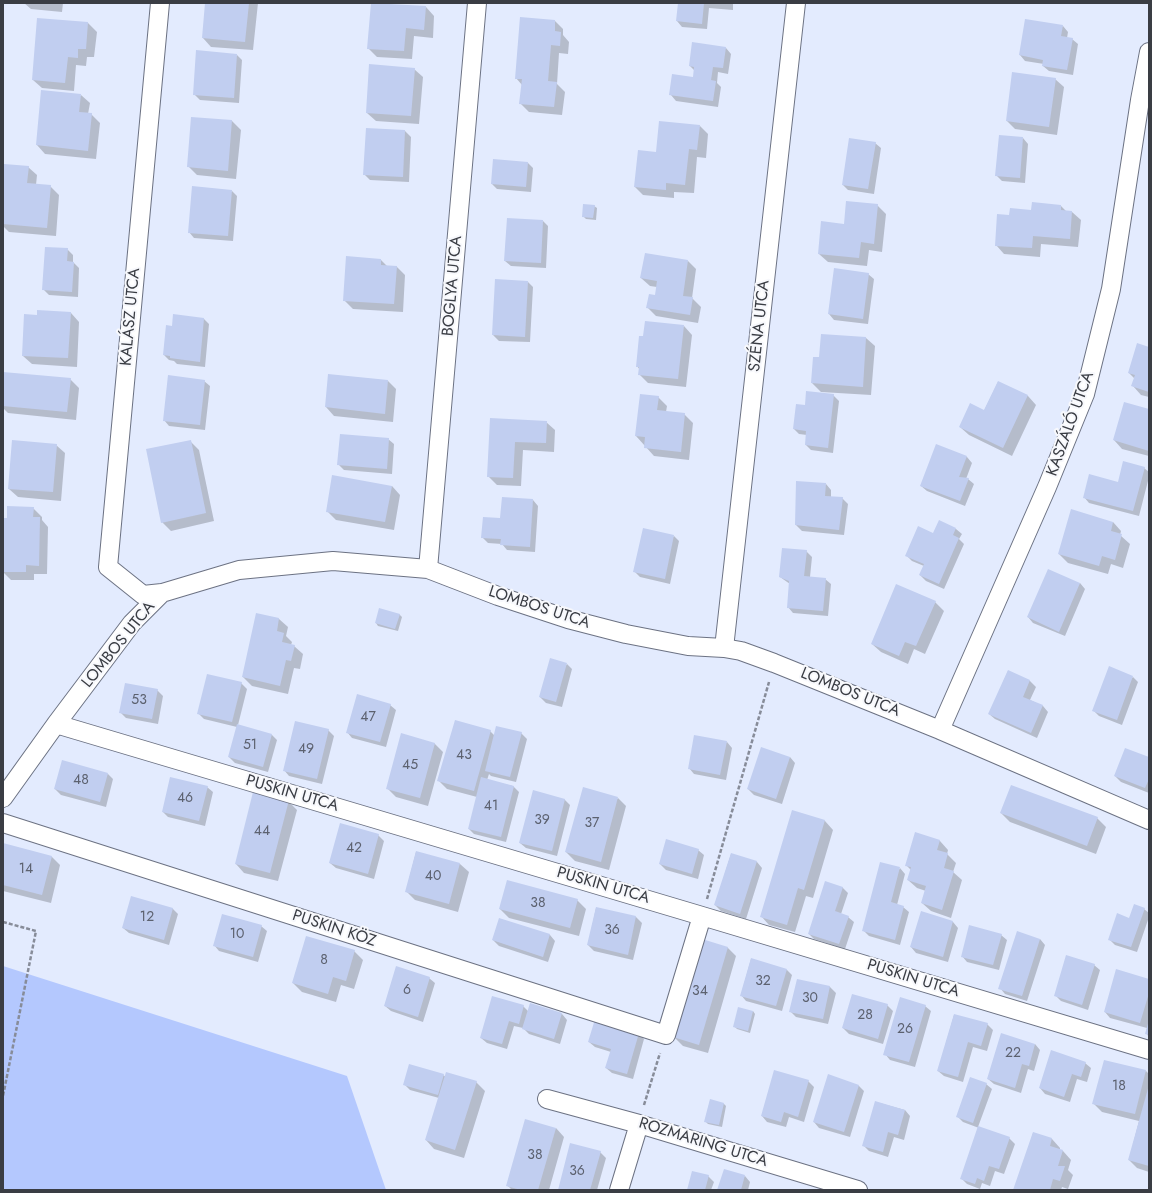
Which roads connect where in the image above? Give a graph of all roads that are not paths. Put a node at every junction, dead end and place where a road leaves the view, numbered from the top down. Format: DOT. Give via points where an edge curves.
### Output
graph roads {
  1 [pos="160,3"];
  2 [pos="477,3"];
  3 [pos="796,3"];
  4 [pos="1149,52"];
  5 [pos="428,569"];
  6 [pos="162,593"];
  7 [pos="724,648"];
  8 [pos="56,724"];
  9 [pos="940,730"];
  10 [pos="3,798"];
  11 [pos="1149,820"];
  12 [pos="3,823"];
  13 [pos="702,916"];
  14 [pos="1149,1050"];
  15 [pos="547,1099"];
  16 [pos="639,1124"];
  17 [pos="619,1190"];
  18 [pos="858,1190"];
  1 -- 6 [label="street, KALÁSZ UTCA" via="108,567 143,595"];
  2 -- 5 [label="street, BOGLYA UTCA"];
  3 -- 7 [label="street, SZÉNA UTCA"];
  4 -- 9 [label="street, KASZÁLÓ UTCA" via="1112,289 1085,394 1048,487"];
  5 -- 6 [label="street, LOMBOS UTCA" via="325,561 239,570"];
  5 -- 7 [label="street, LOMBOS UTCA" via="568,619 688,646"];
  6 -- 8 [label="street, LOMBOS UTCA" via="132,623"];
  7 -- 9 [label="street, LOMBOS UTCA" via="741,651 774,663"];
  8 -- 10 [label="street, LOMBOS UTCA"];
  8 -- 13 [label="street, PUSKIN UTCA"];
  9 -- 11 [label="street, LOMBOS UTCA"];
  12 -- 13 [label="street, PUSKIN KÖZ" via="666,1035"];
  13 -- 14 [label="street, PUSKIN UTCA"];
  15 -- 16 [label="street, ROZMARING UTCA"];
  16 -- 17 [label="street"];
  16 -- 18 [label="street, ROZMARING UTCA"];
}
